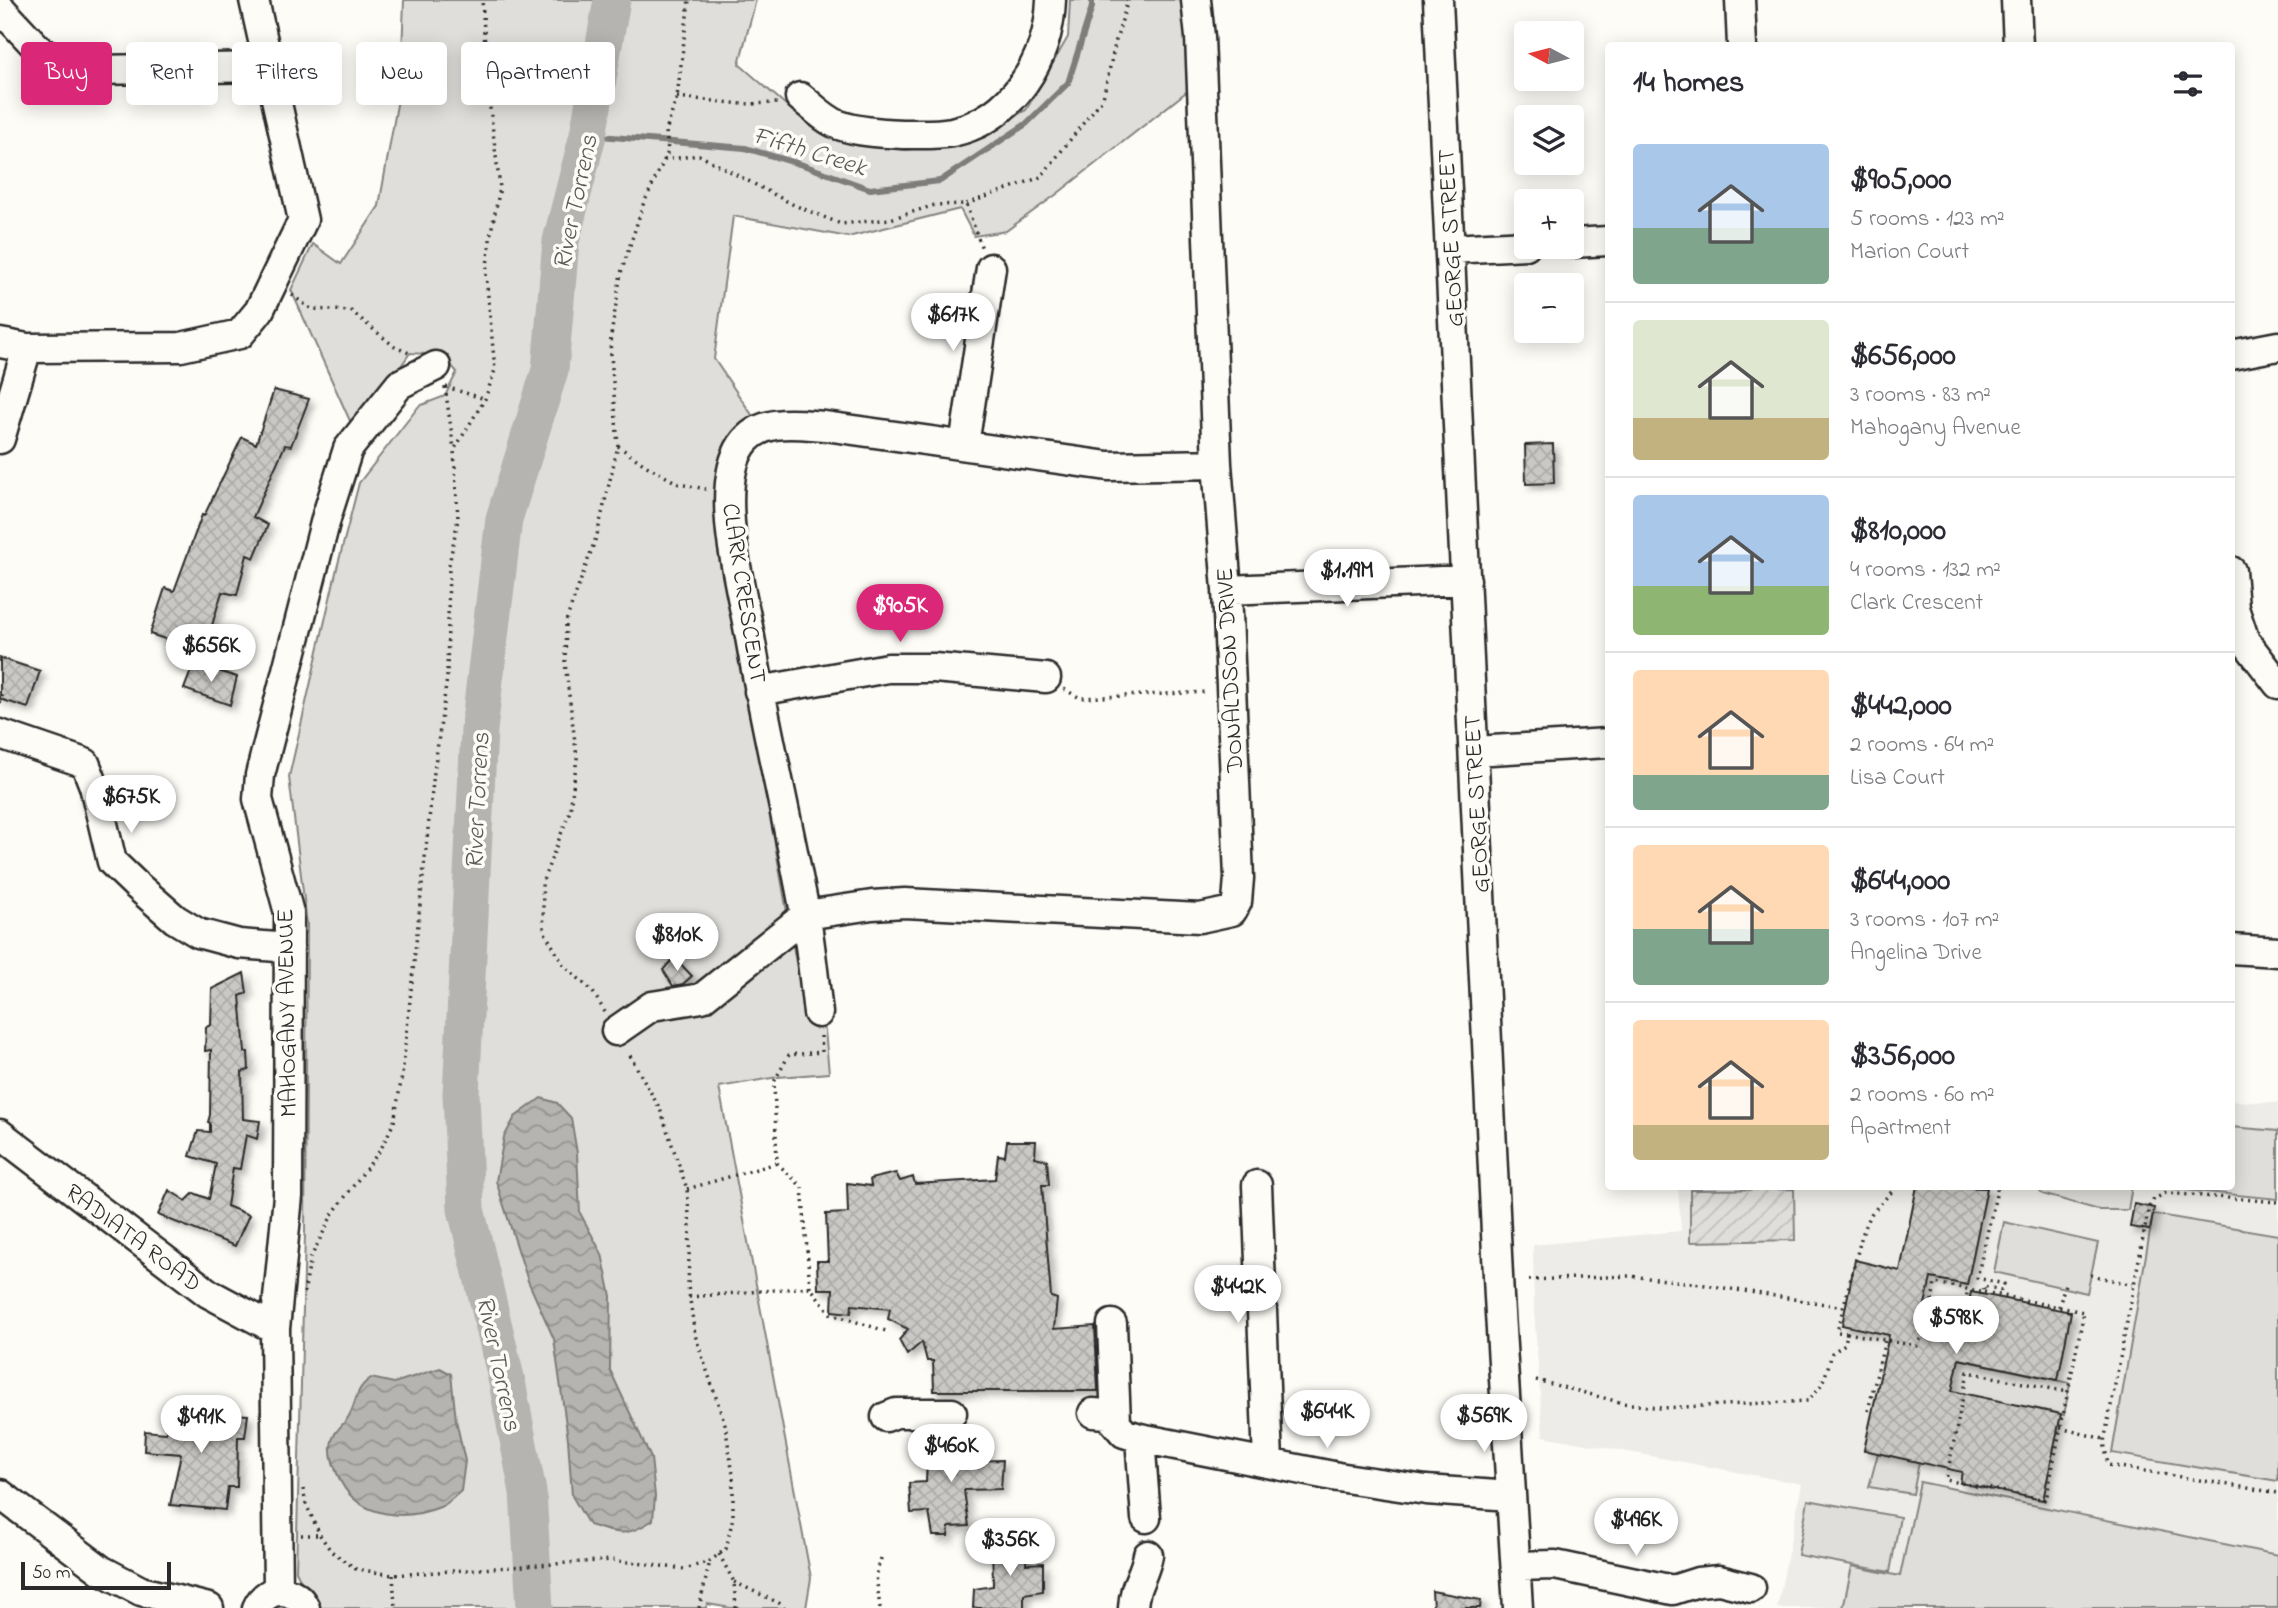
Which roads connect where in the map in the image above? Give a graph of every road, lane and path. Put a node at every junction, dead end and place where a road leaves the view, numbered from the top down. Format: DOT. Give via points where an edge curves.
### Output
graph roads {
  1 [pos="254,0"];
  2 [pos="482,0"];
  3 [pos="689,0"];
  4 [pos="1051,0"];
  5 [pos="1128,0"];
  6 [pos="1196,0"];
  7 [pos="1438,0"];
  8 [pos="1740,0"];
  9 [pos="2016,0"];
  10 [pos="0,8"];
  11 [pos="264,42"];
  12 [pos="1742,42"];
  13 [pos="2018,42"];
  14 [pos="232,68"];
  15 [pos="677,97"];
  16 [pos="803,99"];
  17 [pos="278,105"];
  18 [pos="664,160"];
  19 [pos="967,204"];
  20 [pos="1605,241"];
  21 [pos="1584,242"];
  22 [pos="1514,246"];
  23 [pos="1450,249"];
  24 [pos="991,270"];
  25 [pos="273,282"];
  26 [pos="13,345"];
  27 [pos="2278,346"];
  28 [pos="2235,354"];
  29 [pos="436,366"];
  30 [pos="485,399"];
  31 [pos="0,439"];
  32 [pos="964,445"];
  33 [pos="618,446"];
  34 [pos="454,450"];
  35 [pos="1217,464"];
  36 [pos="729,494"];
  37 [pos="1466,580"];
  38 [pos="1227,590"];
  39 [pos="2235,616"];
  40 [pos="2238,642"];
  41 [pos="1046,678"];
  42 [pos="2278,684"];
  43 [pos="759,691"];
  44 [pos="1231,691"];
  45 [pos="3,693"];
  46 [pos="0,703"];
  47 [pos="0,734"];
  48 [pos="1605,743"];
  49 [pos="1474,751"];
  50 [pos="806,915"];
  51 [pos="289,948"];
  52 [pos="2235,949"];
  53 [pos="2278,952"];
  54 [pos="818,1013"];
  55 [pos="616,1031"];
  56 [pos="0,1134"];
  57 [pos="777,1163"];
  58 [pos="1257,1185"];
  59 [pos="687,1189"];
  60 [pos="1893,1190"];
  61 [pos="1997,1190"];
  62 [pos="2278,1202"];
  63 [pos="2091,1275"];
  64 [pos="1530,1280"];
  65 [pos="2066,1280"];
  66 [pos="2133,1285"];
  67 [pos="810,1287"];
  68 [pos="1968,1289"];
  69 [pos="1984,1292"];
  70 [pos="304,1294"];
  71 [pos="689,1297"];
  72 [pos="1844,1307"];
  73 [pos="2059,1307"];
  74 [pos="1929,1319"];
  75 [pos="1112,1324"];
  76 [pos="275,1329"];
  77 [pos="886,1331"];
  78 [pos="1847,1333"];
  79 [pos="1885,1340"];
  80 [pos="1535,1380"];
  81 [pos="2068,1392"];
  82 [pos="1868,1411"];
  83 [pos="952,1413"];
  84 [pos="886,1417"];
  85 [pos="2060,1429"];
  86 [pos="1140,1438"];
  87 [pos="2104,1439"];
  88 [pos="1268,1462"];
  89 [pos="300,1477"];
  90 [pos="2278,1493"];
  91 [pos="0,1494"];
  92 [pos="1511,1496"];
  93 [pos="1146,1518"];
  94 [pos="719,1554"];
  95 [pos="882,1555"];
  96 [pos="1148,1555"];
  97 [pos="710,1561"];
  98 [pos="1516,1566"];
  99 [pos="393,1575"];
  100 [pos="734,1582"];
  101 [pos="1751,1588"];
  102 [pos="268,1599"];
  103 [pos="1672,1599"];
  104 [pos="209,1608"];
  105 [pos="305,1608"];
  106 [pos="395,1608"];
  107 [pos="699,1608"];
  108 [pos="736,1608"];
  109 [pos="784,1608"];
  110 [pos="880,1608"];
  111 [pos="1133,1608"];
  112 [pos="1518,1608"];
  1 -- 11 [label="street"];
  2 -- 30 [label="path" via="500,188 486,275 495,370"];
  3 -- 15 [label="path"];
  4 -- 16 [label="street" via="1045,44 1032,72 1014,96 973,125 921,134 858,130 836,125"];
  5 -- 19 [label="path" via="1103,98 1080,128 1041,177"];
  6 -- 35 [label="street, DONALDSON DRIVE"];
  7 -- 23 [label="street, GEORGE STREET"];
  8 -- 12 [label="street"];
  9 -- 13 [label="street"];
  10 -- 14 [label="street" via="42,53 96,70"];
  15 -- 16 [label="path" via="742,104"];
  15 -- 18 [label="path" via="666,131"];
  17 -- 25 [label="street" via="303,220"];
  18 -- 19 [label="path" via="699,155 841,224 890,219 935,205"];
  18 -- 33 [label="path" via="643,205 621,273 610,342"];
  19 -- 24 [label="path"];
  20 -- 21 [label="street"];
  22 -- 23 [label="street"];
  23 -- 37 [label="street, GEORGE STREET"];
  24 -- 32 [label="street"];
  25 -- 26 [label="street" via="259,311 240,334 181,347"];
  25 -- 29 [label="path" via="312,309 351,311 395,346"];
  26 -- 31 [label="street"];
  27 -- 28 [label="street"];
  29 -- 51 [label="street, MAHOGANY AVENUE" via="400,384 348,449 260,775 258,799 289,914"];
  30 -- 34 [label="path"];
  30 -- 34 [label="path" via="444,386"];
  32 -- 35 [label="street, CLARK CRESCENT" via="1108,466"];
  32 -- 36 [label="street, CLARK CRESCENT" via="825,426 772,425 755,431 742,444"];
  33 -- 36 [label="path" via="679,484"];
  33 -- 55 [label="path" via="597,535 566,621 565,663 577,758 570,811 542,883 544,931 563,964 593,992"];
  34 -- 70 [label="path" via="458,519 449,565 447,678 394,1122 382,1149 333,1213 312,1257"];
  35 -- 38 [label="street, DONALDSON DRIVE"];
  36 -- 43 [label="street, CLARK CRESCENT"];
  37 -- 38 [label="street"];
  37 -- 49 [label="street, GEORGE STREET"];
  38 -- 44 [label="street, DONALDSON DRIVE"];
  39 -- 40 [label="street"];
  40 -- 42 [label="street"];
  41 -- 43 [label="street" via="888,668"];
  41 -- 44 [label="path" via="1080,698"];
  43 -- 50 [label="street, CLARK CRESCENT"];
  44 -- 50 [label="street, DONALDSON DRIVE" via="1239,878 1232,911 1178,918 905,903"];
  45 -- 46 [label="path"];
  47 -- 51 [label="street" via="85,763 112,862 175,919 198,933 239,944"];
  48 -- 49 [label="street"];
  49 -- 92 [label="street, GEORGE STREET"];
  50 -- 54 [label="street, CLARK CRESCENT"];
  50 -- 55 [label="street" via="702,998 652,1006"];
  51 -- 76 [label="street, MAHOGANY AVENUE" via="288,1196"];
  52 -- 53 [label="street"];
  54 -- 57 [label="path" via="822,1052 789,1055 774,1082"];
  55 -- 59 [label="path" via="660,1109"];
  56 -- 76 [label="street, RADIATA ROAD" via="208,1293"];
  57 -- 59 [label="path"];
  57 -- 67 [label="path" via="802,1187"];
  58 -- 88 [label="street"];
  59 -- 71 [label="path"];
  60 -- 72 [label="path" via="1871,1214 1862,1235"];
  61 -- 69 [label="path" via="1977,1278 2004,1284 2001,1290 1983,1286"];
  62 -- 66 [label="path" via="2166,1193 2154,1199"];
  63 -- 66 [label="path"];
  64 -- 72 [label="path" via="1630,1276"];
  65 -- 73 [label="path"];
  66 -- 87 [label="path"];
  67 -- 71 [label="path"];
  67 -- 77 [label="path" via="831,1314"];
  68 -- 69 [label="path"];
  68 -- 74 [label="path" via="1936,1283"];
  68 -- 74 [label="path" via="1960,1326"];
  69 -- 73 [label="path"];
  71 -- 94 [label="path" via="695,1335 725,1424 733,1475 733,1517 726,1549"];
  72 -- 78 [label="path" via="1837,1332"];
  73 -- 81 [label="path" via="2084,1311"];
  74 -- 79 [label="path" via="1917,1346"];
  75 -- 86 [label="street" via="1104,1418 1129,1436"];
  76 -- 102 [label="street, MAHOGANY AVENUE"];
  78 -- 79 [label="path"];
  78 -- 80 [label="path" via="1845,1344 1832,1353 1826,1376 1808,1401 1661,1408"];
  79 -- 82 [label="path"];
  81 -- 85 [label="path"];
  81 -- 85 [label="path" via="1968,1372 1946,1480 2046,1500"];
  83 -- 84 [label="street"];
  85 -- 87 [label="path"];
  86 -- 88 [label="street"];
  86 -- 93 [label="street"];
  87 -- 90 [label="path" via="2108,1465"];
  88 -- 92 [label="street" via="1395,1486"];
  89 -- 99 [label="path" via="306,1504 331,1551 356,1569"];
  91 -- 104 [label="street" via="101,1570 141,1591"];
  92 -- 98 [label="street, GEORGE STREET"];
  94 -- 97 [label="path"];
  94 -- 100 [label="path"];
  95 -- 110 [label="path" via="877,1575"];
  96 -- 111 [label="street" via="1134,1588"];
  97 -- 99 [label="path" via="685,1569 612,1560"];
  97 -- 107 [label="path"];
  98 -- 103 [label="street" via="1555,1565"];
  98 -- 112 [label="street, GEORGE STREET"];
  99 -- 106 [label="path"];
  100 -- 108 [label="path"];
  100 -- 109 [label="path"];
  101 -- 103 [label="street" via="1719,1580 1698,1582"];
  102 -- 105 [label="street" via="293,1593"];
}
